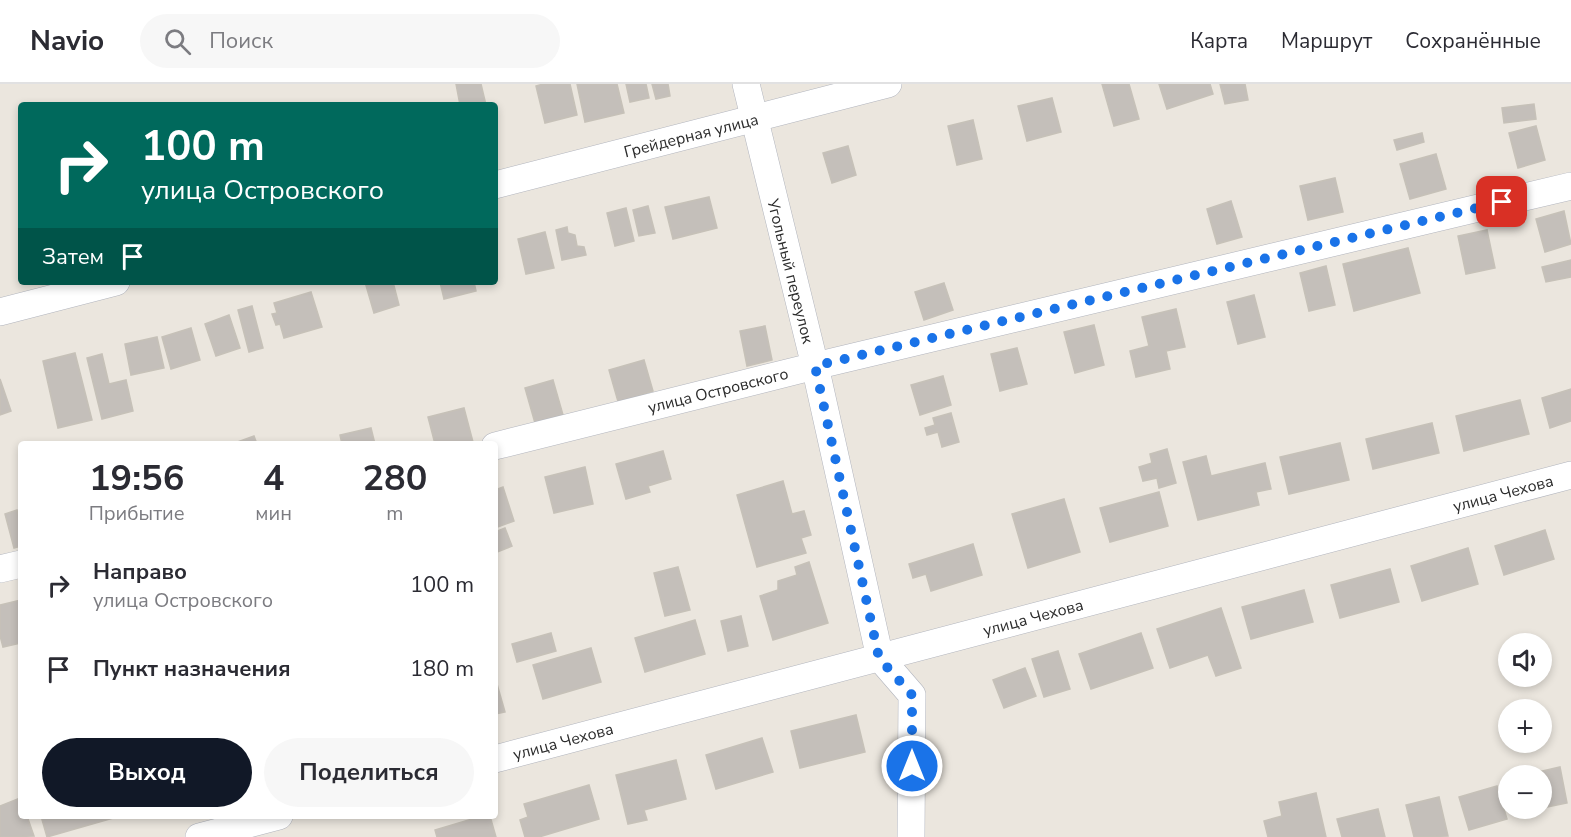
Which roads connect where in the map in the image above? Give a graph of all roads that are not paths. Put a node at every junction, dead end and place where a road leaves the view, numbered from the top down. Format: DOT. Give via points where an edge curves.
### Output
graph roads {
  1 [pos="746,84"];
  2 [pos="888,84"];
  3 [pos="754,119"];
  4 [pos="498,184"];
  5 [pos="1571,186"];
  6 [pos="104,285"];
  7 [pos="0,312"];
  8 [pos="815,366"];
  9 [pos="498,445"];
  10 [pos="1571,475"];
  11 [pos="18,565"];
  12 [pos="0,569"];
  13 [pos="879,658"];
  14 [pos="498,758"];
  15 [pos="268,819"];
  16 [pos="199,837"];
  17 [pos="911,837"];
  1 -- 3 [label="street, Угольный переулок"];
  2 -- 3 [label="street, Грейдерная улица"];
  3 -- 4 [label="street, Грейдерная улица"];
  3 -- 8 [label="street, Угольный переулок"];
  5 -- 8 [label="street, улица Островского"];
  6 -- 7 [label="street"];
  8 -- 9 [label="street, улица Островского"];
  8 -- 13 [label="street, Угольный переулок"];
  10 -- 13 [label="street, улица Чехова"];
  11 -- 12 [label="street"];
  13 -- 14 [label="street, улица Чехова"];
  13 -- 17 [label="street, Угольный переулок" via="912,695"];
  15 -- 16 [label="street"];
}
